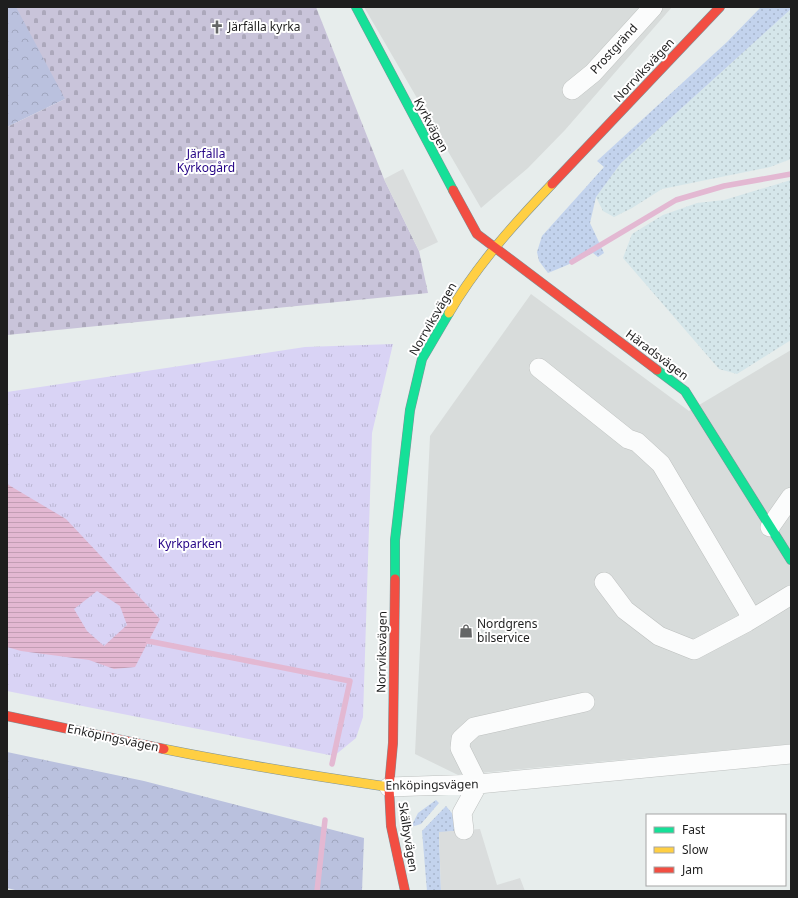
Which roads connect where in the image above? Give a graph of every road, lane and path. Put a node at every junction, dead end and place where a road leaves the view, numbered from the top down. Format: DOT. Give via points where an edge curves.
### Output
graph roads {
  1 [pos="356,7"];
  2 [pos="653,7"];
  3 [pos="720,7"];
  4 [pos="572,90"];
  5 [pos="494,248"];
  6 [pos="539,368"];
  7 [pos="791,497"];
  8 [pos="770,527"];
  9 [pos="791,560"];
  10 [pos="604,582"];
  11 [pos="791,595"];
  12 [pos="747,622"];
  13 [pos="585,702"];
  14 [pos="7,716"];
  15 [pos="791,754"];
  16 [pos="478,784"];
  17 [pos="389,787"];
  18 [pos="464,830"];
  19 [pos="405,891"];
  1 -- 5 [label="street, Kyrkvägen" via="477,234"];
  2 -- 4 [label="street, Prostgränd" via="593,73"];
  3 -- 5 [label="street, Norrviksvägen"];
  5 -- 8 [label="street, Häradsvägen" via="685,391"];
  5 -- 17 [label="street, Norrviksvägen" via="461,292 422,359 410,410 396,540 393,743"];
  6 -- 12 [label="street" via="628,439 637,442 661,464 749,613"];
  7 -- 8 [label="street"];
  8 -- 9 [label="street, Häradsvägen"];
  10 -- 12 [label="street" via="625,610 659,636 694,650"];
  11 -- 12 [label="street"];
  13 -- 16 [label="street" via="474,727 461,739 460,748"];
  14 -- 17 [label="street, Enköpingsvägen" via="209,758"];
  15 -- 16 [label="street, Enköpingsvägen"];
  16 -- 17 [label="street, Enköpingsvägen"];
  16 -- 18 [label="street" via="462,813"];
  17 -- 19 [label="street, Skälbyvägen" via="391,826"];
}
